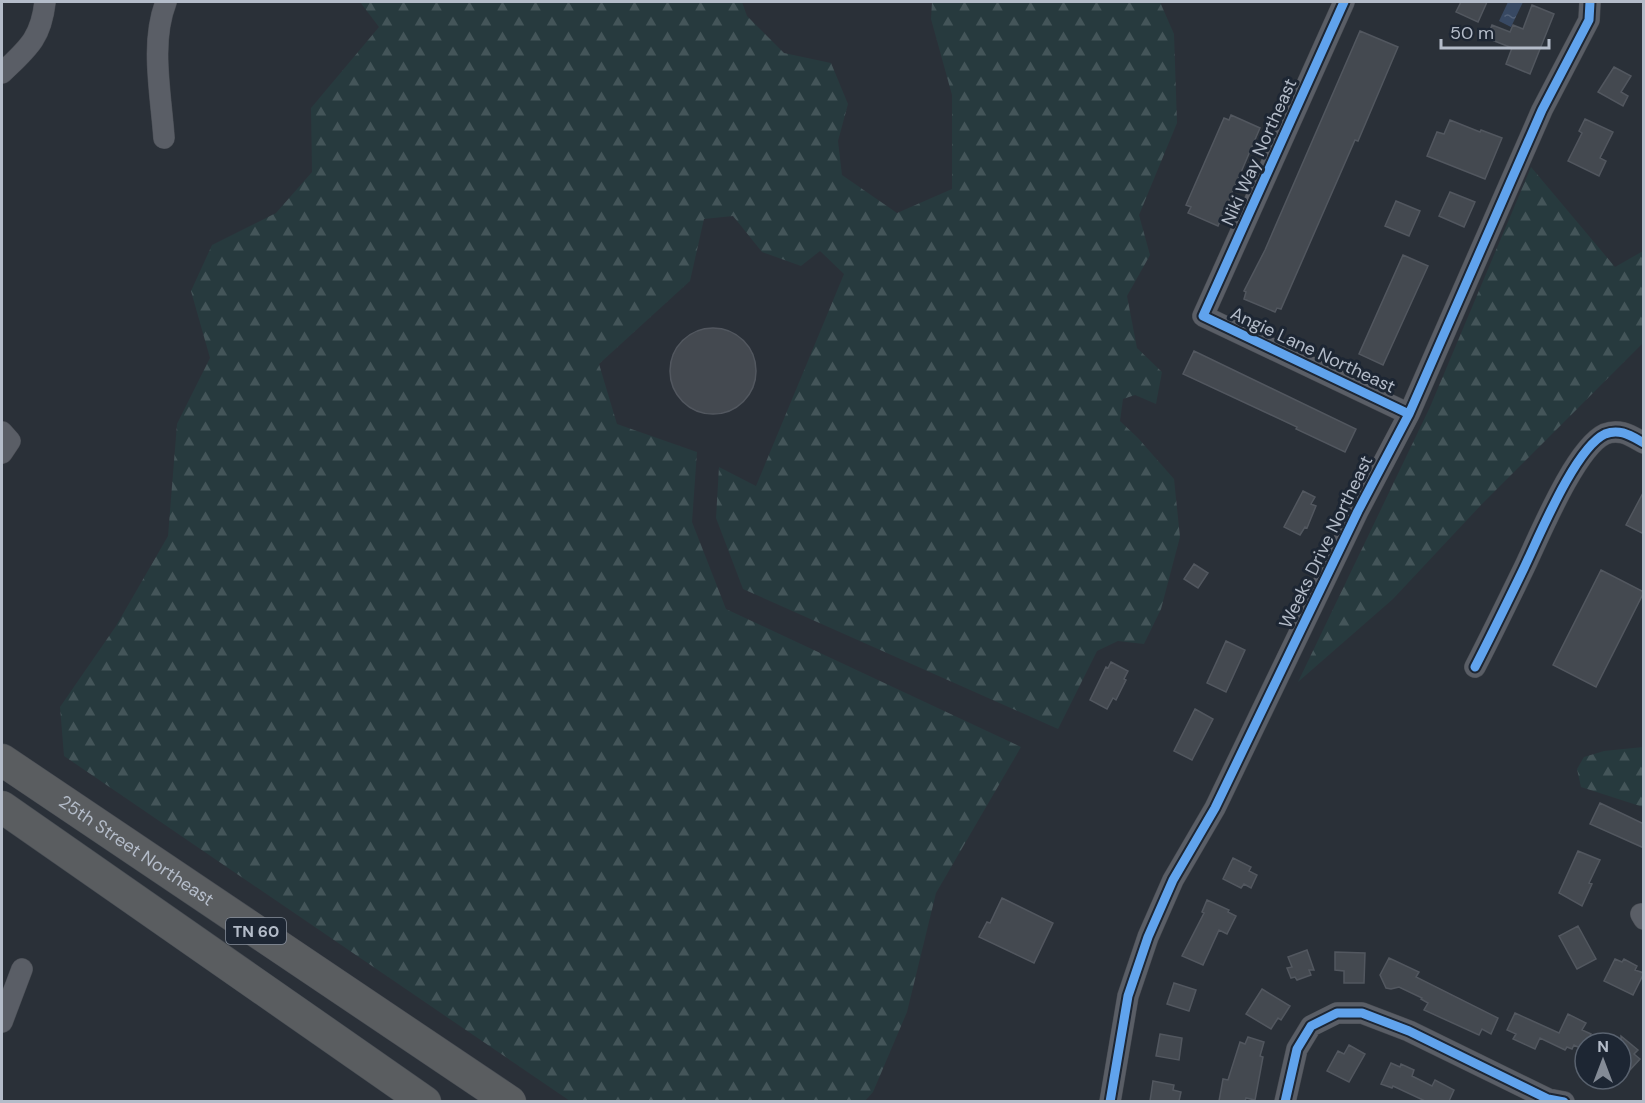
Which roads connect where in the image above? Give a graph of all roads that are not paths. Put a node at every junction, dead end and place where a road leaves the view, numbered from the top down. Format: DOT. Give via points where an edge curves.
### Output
graph roads {
  1 [pos="45,2"];
  2 [pos="166,2"];
  3 [pos="1344,2"];
  4 [pos="1590,2"];
  5 [pos="2,73"];
  6 [pos="164,138"];
  7 [pos="1203,316"];
  8 [pos="1409,414"];
  9 [pos="2,432"];
  10 [pos="1644,442"];
  11 [pos="2,453"];
  12 [pos="1475,667"];
  13 [pos="2,760"];
  14 [pos="2,807"];
  15 [pos="22,969"];
  16 [pos="2,1022"];
  17 [pos="425,1101"];
  18 [pos="510,1101"];
  19 [pos="1110,1101"];
  20 [pos="1285,1101"];
  21 [pos="1564,1101"];
  1 -- 5 [label="street" via="44,18 34,39"];
  2 -- 6 [label="street" via="160,18 158,50"];
  3 -- 7 [label="street, Niki Way Northeast"];
  4 -- 8 [label="street, Weeks Drive Northeast" via="1589,20 1542,110"];
  7 -- 8 [label="street, Angie Lane Northeast"];
  8 -- 19 [label="street, Weeks Drive Northeast" via="1215,808 1173,880 1148,937 1128,996"];
  9 -- 11 [label="street" via="10,441"];
  10 -- 12 [label="street" via="1612,432 1589,447 1565,485"];
  13 -- 18 [label="highway, 25th Street Northeast / TN 60"];
  14 -- 17 [label="highway, TN 60"];
  15 -- 16 [label="street"];
  20 -- 21 [label="street" via="1297,1049 1311,1026 1337,1013 1362,1013 1409,1031 1548,1099"];
}
